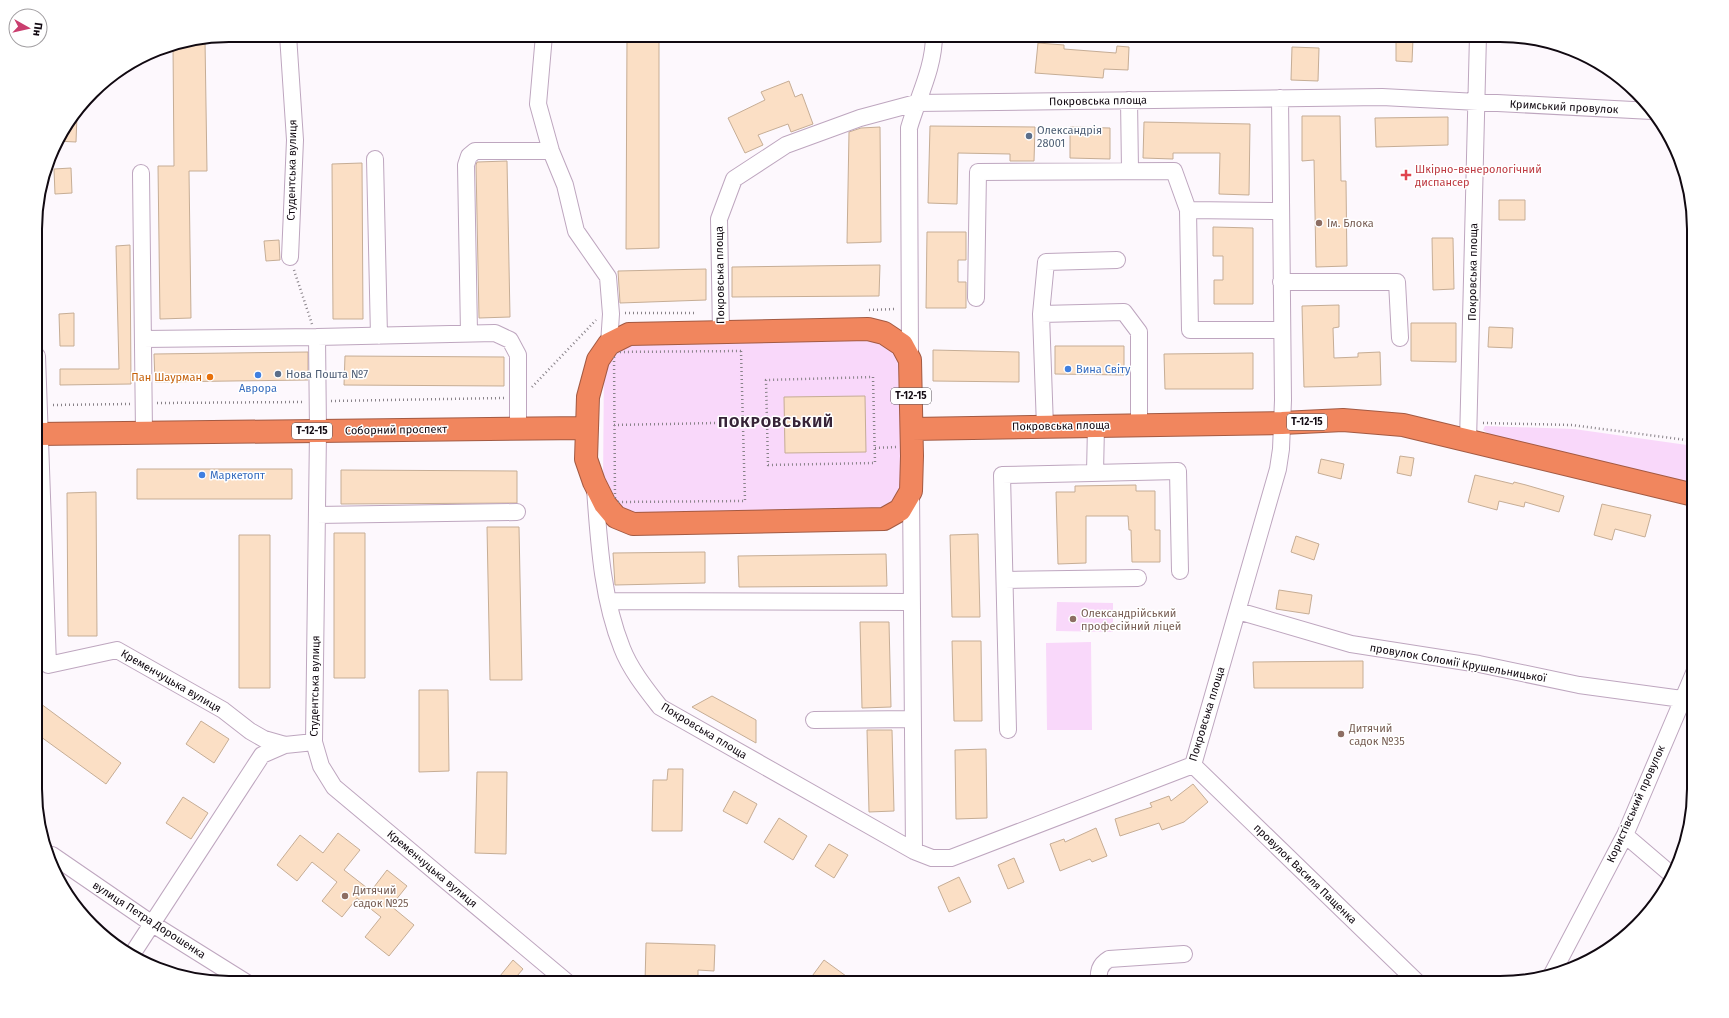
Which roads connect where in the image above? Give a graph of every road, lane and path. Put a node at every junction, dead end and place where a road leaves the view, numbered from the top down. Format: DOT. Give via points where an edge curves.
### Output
graph roads {
  1 [pos="288,42"];
  2 [pos="543,42"];
  3 [pos="933,42"];
  4 [pos="1478,42"];
  5 [pos="1280,98"];
  6 [pos="1129,100"];
  7 [pos="1477,102"];
  8 [pos="916,103"];
  9 [pos="1645,111"];
  10 [pos="551,151"];
  11 [pos="375,159"];
  12 [pos="1130,170"];
  13 [pos="141,173"];
  14 [pos="1188,210"];
  15 [pos="1281,211"];
  16 [pos="290,258"];
  17 [pos="1117,260"];
  18 [pos="1282,282"];
  19 [pos="976,298"];
  20 [pos="899,309"];
  21 [pos="868,310"];
  22 [pos="612,314"];
  23 [pos="1041,314"];
  24 [pos="721,322"];
  25 [pos="1282,330"];
  26 [pos="469,333"];
  27 [pos="379,336"];
  28 [pos="317,337"];
  29 [pos="1400,338"];
  30 [pos="143,339"];
  31 [pos="609,344"];
  32 [pos="910,360"];
  33 [pos="518,396"];
  34 [pos="318,401"];
  35 [pos="143,404"];
  36 [pos="42,405"];
  37 [pos="767,422"];
  38 [pos="743,423"];
  39 [pos="1282,423"];
  40 [pos="614,425"];
  41 [pos="1138,425"];
  42 [pos="1096,426"];
  43 [pos="1045,427"];
  44 [pos="587,428"];
  45 [pos="518,429"];
  46 [pos="912,429"];
  47 [pos="318,431"];
  48 [pos="1468,432"];
  49 [pos="144,433"];
  50 [pos="42,434"];
  51 [pos="1687,441"];
  52 [pos="898,447"];
  53 [pos="875,448"];
  54 [pos="1095,473"];
  55 [pos="594,482"];
  56 [pos="911,491"];
  57 [pos="1687,493"];
  58 [pos="518,512"];
  59 [pos="317,514"];
  60 [pos="42,526"];
  61 [pos="1180,571"];
  62 [pos="1138,578"];
  63 [pos="1005,580"];
  64 [pos="608,601"];
  65 [pos="912,602"];
  66 [pos="1238,611"];
  67 [pos="1687,688"];
  68 [pos="1682,699"];
  69 [pos="913,719"];
  70 [pos="814,720"];
  71 [pos="1008,730"];
  72 [pos="314,742"];
  73 [pos="285,745"];
  74 [pos="1193,765"];
  75 [pos="1625,835"];
  76 [pos="914,851"];
  77 [pos="55,857"];
  78 [pos="1668,872"];
  79 [pos="151,923"];
  80 [pos="134,951"];
  81 [pos="1184,954"];
  82 [pos="1555,968"];
  83 [pos="236,976"];
  84 [pos="560,976"];
  85 [pos="1100,976"];
  86 [pos="1411,976"];
  1 -- 16 [label="street, Студентська вулиця" via="295,140"];
  2 -- 10 [label="street" via="538,104"];
  3 -- 8 [label="street" via="928,76"];
  4 -- 7 [label="street, Покровська площа"];
  5 -- 6 [label="street, Покровська площа"];
  5 -- 7 [label="street, Покровська площа" via="1382,97"];
  5 -- 15 [label="street, Покровська площа"];
  6 -- 8 [label="street, Покровська площа"];
  6 -- 12 [label="street"];
  7 -- 9 [label="street, Кримський провулок"];
  7 -- 48 [label="street, Покровська площа"];
  8 -- 24 [label="street, Покровська площа" via="860,118 786,145 734,179 719,219"];
  8 -- 32 [label="street, Покровська площа" via="909,128"];
  10 -- 22 [label="street" via="565,185 576,231 608,277"];
  10 -- 26 [label="street" via="475,151 468,156 466,165"];
  11 -- 27 [label="street"];
  12 -- 14 [label="street" via="1174,171"];
  12 -- 19 [label="street" via="978,172"];
  13 -- 30 [label="street"];
  14 -- 15 [label="street"];
  14 -- 25 [label="street" via="1190,330"];
  15 -- 18 [label="street, Покровська площа"];
  16 -- 28 [label="path"];
  17 -- 23 [label="street" via="1046,262"];
  18 -- 25 [label="street, Покровська площа"];
  18 -- 29 [label="street" via="1397,282"];
  20 -- 21 [label="path"];
  22 -- 24 [label="path"];
  22 -- 31 [label="street"];
  22 -- 33 [label="path" via="598,318 537,384"];
  23 -- 41 [label="street" via="1124,312 1139,332"];
  23 -- 43 [label="street"];
  24 -- 31 [label="highway, Покровська площа / Т-12-15" via="629,334"];
  24 -- 32 [label="highway, Покровська площа / Т-12-15" via="868,329 884,333 902,345"];
  25 -- 39 [label="street, Покровська площа"];
  26 -- 27 [label="street"];
  26 -- 33 [label="street" via="495,333 510,340 518,355"];
  27 -- 28 [label="street"];
  28 -- 30 [label="street"];
  28 -- 34 [label="street, Студентська вулиця"];
  30 -- 35 [label="street"];
  31 -- 44 [label="highway, Покровська площа / Т-12-15" via="598,360 588,397"];
  32 -- 46 [label="highway, Покровська площа / Т-12-15"];
  33 -- 34 [label="path"];
  33 -- 45 [label="street"];
  34 -- 35 [label="path"];
  34 -- 47 [label="street, Студентська вулиця"];
  35 -- 36 [label="path"];
  35 -- 49 [label="street"];
  37 -- 38 [label="path"];
  37 -- 53 [label="path" via="768,466 875,463"];
  37 -- 53 [label="path" via="766,380 873,377"];
  38 -- 40 [label="path"];
  38 -- 40 [label="path" via="741,351 614,352"];
  38 -- 40 [label="path" via="745,501 615,502"];
  39 -- 41 [label="highway, Покровська площа / Т-12-15"];
  39 -- 48 [label="highway, Покровська площа / Т-12-15" via="1343,420"];
  39 -- 66 [label="street, Покровська площа" via="1278,470"];
  41 -- 42 [label="highway, Покровська площа / Т-12-15"];
  42 -- 43 [label="highway, Покровська площа / Т-12-15"];
  42 -- 54 [label="street"];
  43 -- 46 [label="highway, Покровська площа / Т-12-15"];
  44 -- 45 [label="highway, Соборний проспект / Т-12-15"];
  44 -- 55 [label="highway, Покровська площа / Т-12-15" via="586,459"];
  45 -- 47 [label="highway, Соборний проспект / Т-12-15"];
  46 -- 56 [label="highway, Покровська площа / Т-12-15"];
  47 -- 49 [label="highway, Соборний проспект / Т-12-15"];
  47 -- 59 [label="street, Студентська вулиця"];
  48 -- 51 [label="path" via="1572,425"];
  48 -- 57 [label="highway, Покровська площа / Т-12-15"];
  49 -- 50 [label="highway, Соборний проспект / Т-12-15"];
  52 -- 53 [label="path"];
  54 -- 61 [label="street" via="1178,471"];
  54 -- 63 [label="street" via="1002,475"];
  55 -- 56 [label="highway, Покровська площа / Т-12-15" via="604,504 616,517 633,524 884,519 900,510"];
  55 -- 64 [label="street, Покровська площа" via="601,564"];
  56 -- 65 [label="street, Покровська площа"];
  58 -- 59 [label="street"];
  59 -- 72 [label="street, Студентська вулиця"];
  60 -- 73 [label="street, Кременчуцька вулиця" via="48,665 117,650 223,710 264,739"];
  62 -- 63 [label="street"];
  63 -- 71 [label="street"];
  64 -- 65 [label="street"];
  64 -- 76 [label="street, Покровська площа" via="622,649 641,682 660,707"];
  65 -- 69 [label="street, Покровська площа"];
  66 -- 68 [label="street, провулок Соломії Крушельницької" via="1351,644 1479,664 1579,685"];
  66 -- 74 [label="street, Покровська площа"];
  67 -- 68 [label="street, Користівський провулок"];
  68 -- 75 [label="street, Користівський провулок"];
  69 -- 70 [label="street"];
  69 -- 76 [label="street, Покровська площа"];
  72 -- 73 [label="street, Студентська вулиця"];
  72 -- 84 [label="street, Кременчуцька вулиця" via="321,766 334,787"];
  73 -- 79 [label="street, Студентська вулиця" via="262,755"];
  74 -- 76 [label="street, Покровська площа" via="951,858 932,858"];
  74 -- 86 [label="street, провулок Василя Пащенка"];
  75 -- 78 [label="street"];
  75 -- 82 [label="street, Користівський провулок"];
  77 -- 79 [label="street, вулиця Петра Дорошенка"];
  79 -- 80 [label="street, Студентська вулиця"];
  79 -- 83 [label="street, вулиця Петра Дорошенка"];
  81 -- 85 [label="street" via="1109,959 1102,965"];
}
